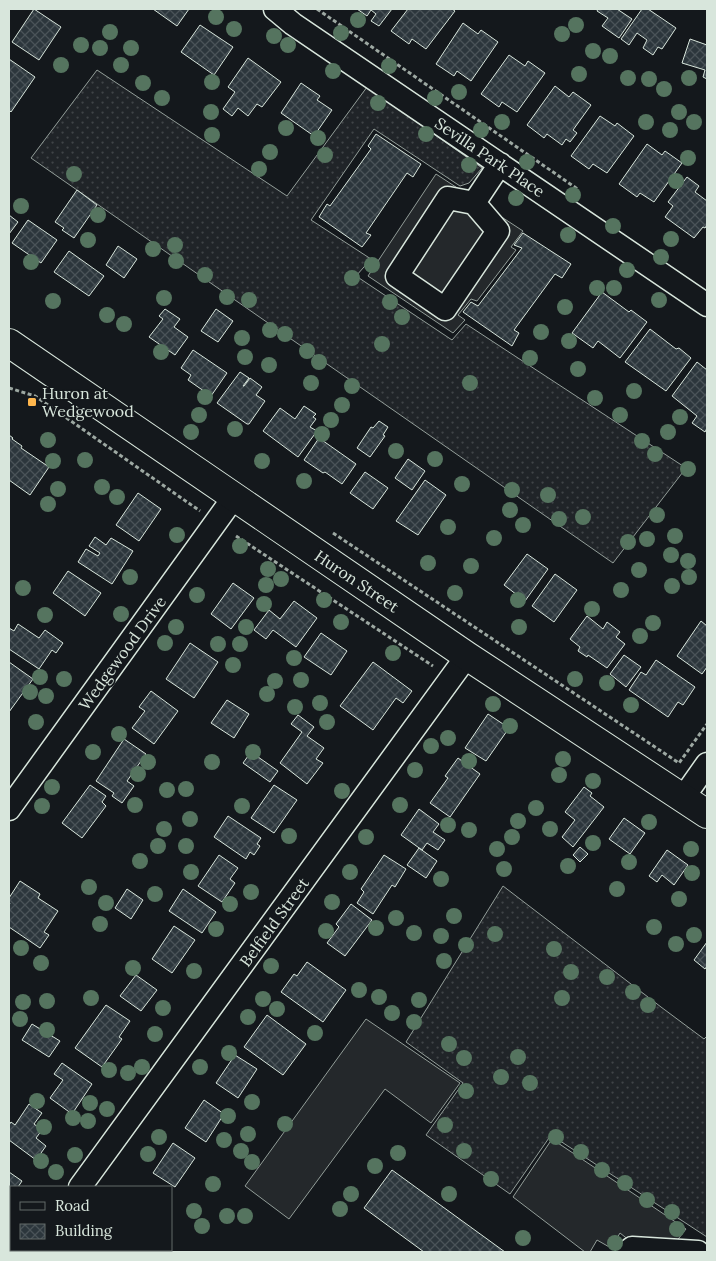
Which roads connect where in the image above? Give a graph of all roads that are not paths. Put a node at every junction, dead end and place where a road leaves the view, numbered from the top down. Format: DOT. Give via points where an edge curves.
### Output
graph roads {
  1 [pos="275,9"];
  2 [pos="500,164"];
  3 [pos="474,202"];
  4 [pos="707,305"];
  5 [pos="9,343"];
  6 [pos="234,497"];
  7 [pos="467,656"];
  8 [pos="707,764"];
  9 [pos="683,798"];
  10 [pos="9,809"];
  11 [pos="707,814"];
  12 [pos="81,1186"];
  13 [pos="627,1252"];
  14 [pos="698,1252"];
  1 -- 2 [label="street, Sevilla Park Place"];
  2 -- 3 [label="street"];
  2 -- 4 [label="street, Sevilla Park Place"];
  3 -- 3 [label="street" via="448,198 397,276 445,309 498,231"];
  5 -- 6 [label="main road, Huron Street"];
  6 -- 7 [label="main road, Huron Street"];
  6 -- 10 [label="street, Wedgewood Drive"];
  7 -- 9 [label="main road, Huron Street"];
  7 -- 12 [label="street, Belfield Street"];
  8 -- 9 [label="street"];
  9 -- 11 [label="main road, Huron Street"];
  13 -- 14 [label="street" via="632,1248"];
}
